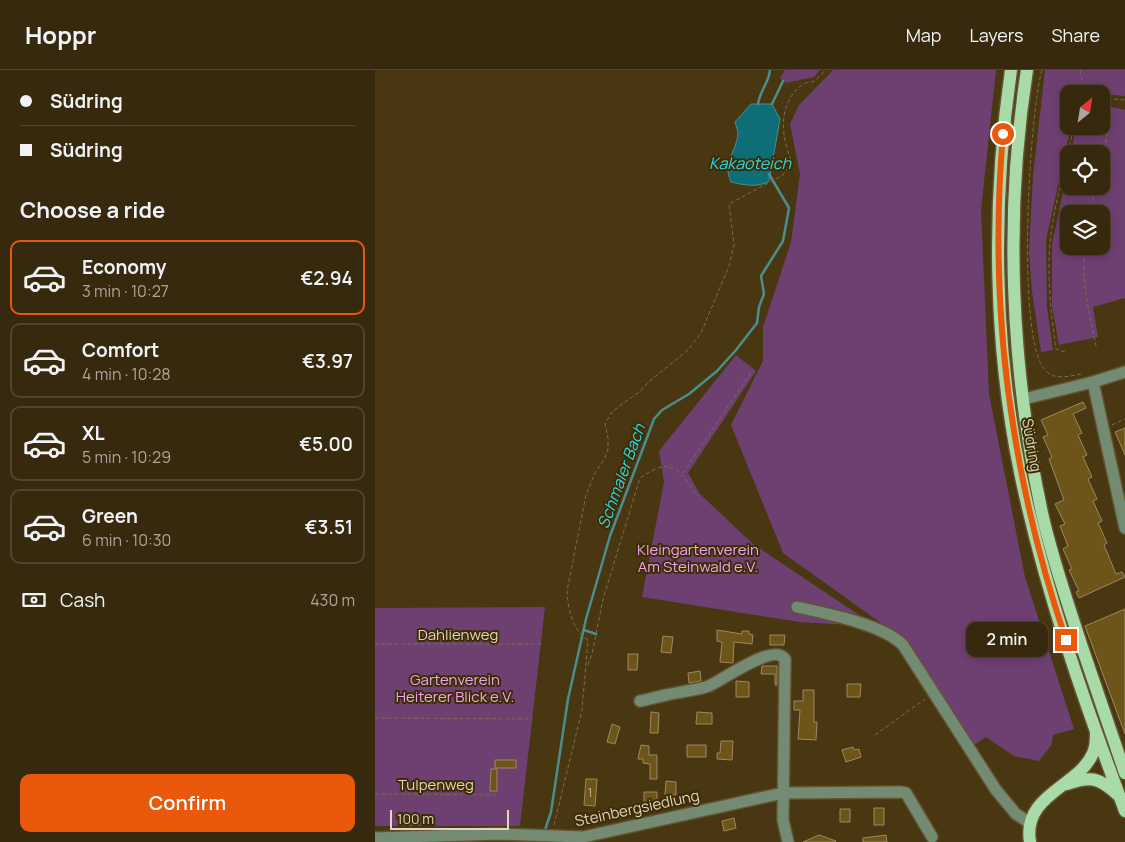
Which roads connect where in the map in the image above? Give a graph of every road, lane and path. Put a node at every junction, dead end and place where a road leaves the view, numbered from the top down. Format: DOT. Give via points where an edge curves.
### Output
graph roads {
  1 [pos="825,70"];
  2 [pos="1011,70"];
  3 [pos="1027,70"];
  4 [pos="1042,70"];
  5 [pos="1080,70"];
  6 [pos="1082,85"];
  7 [pos="1110,99"];
  8 [pos="1125,100"];
  9 [pos="1072,135"];
  10 [pos="1084,255"];
  11 [pos="1096,346"];
  12 [pos="1065,352"];
  13 [pos="752,371"];
  14 [pos="1125,372"];
  15 [pos="1093,382"];
  16 [pos="1024,399"];
  17 [pos="1125,420"];
  18 [pos="1103,429"];
  19 [pos="683,473"];
  20 [pos="697,496"];
  21 [pos="1125,528"];
  22 [pos="797,607"];
  23 [pos="375,644"];
  24 [pos="541,644"];
  25 [pos="587,668"];
  26 [pos="934,693"];
  27 [pos="640,701"];
  28 [pos="375,718"];
  29 [pos="532,719"];
  30 [pos="1096,728"];
  31 [pos="875,735"];
  32 [pos="1125,773"];
  33 [pos="1055,790"];
  34 [pos="783,793"];
  35 [pos="375,794"];
  36 [pos="498,795"];
  37 [pos="1120,797"];
  38 [pos="1125,811"];
  39 [pos="1030,822"];
  40 [pos="546,837"];
  41 [pos="932,837"];
  42 [pos="375,838"];
  43 [pos="788,842"];
  44 [pos="1030,842"];
  1 -- 25 [label="path" via="815,81 805,83 794,92 785,106 787,149 792,162 783,175 729,204 734,245 729,266 695,343 617,408 605,424 608,449 586,495 567,591 577,633 588,640"];
  2 -- 30 [label="main road, Südring" via="1002,151 998,248 1003,356 1009,405 1020,471 1045,572"];
  3 -- 16 [label="main road, Südring" via="1017,153 1013,249"];
  4 -- 15 [label="path" via="1030,172 1027,243 1035,338 1041,364 1047,372 1062,378 1083,374"];
  5 -- 6 [label="path"];
  7 -- 8 [label="path"];
  9 -- 12 [label="path" via="1050,244 1050,307 1057,349"];
  10 -- 11 [label="path" via="1088,306"];
  13 -- 19 [label="path"];
  14 -- 15 [label="street"];
  15 -- 16 [label="street"];
  15 -- 18 [label="street"];
  16 -- 32 [label="main road, Südring" via="1033,468 1054,559"];
  17 -- 18 [label="path"];
  18 -- 21 [label="street"];
  19 -- 20 [label="path"];
  19 -- 25 [label="path" via="663,466 640,478 603,599"];
  22 -- 26 [label="street" via="894,636"];
  23 -- 24 [label="path, Dahlienweg"];
  25 -- 40 [label="path" via="582,710"];
  26 -- 31 [label="path"];
  26 -- 39 [label="street" via="996,790 1016,814"];
  27 -- 34 [label="street" via="708,687 745,665 778,653 782,655 785,659"];
  28 -- 29 [label="path"];
  30 -- 33 [label="main road" via="1091,757"];
  30 -- 37 [label="main road, Südring"];
  33 -- 37 [label="main road" via="1083,779 1095,779"];
  33 -- 39 [label="main road" via="1040,805"];
  34 -- 40 [label="street, Steinbergsiedlung" via="583,837"];
  34 -- 41 [label="street, Steinbergsiedlung" via="906,793"];
  34 -- 43 [label="street" via="783,820"];
  35 -- 36 [label="path, Tulpenweg"];
  37 -- 38 [label="main road, Südring"];
  39 -- 44 [label="main road"];
  40 -- 42 [label="street, Steinbergsiedlung" via="494,834"];
}
